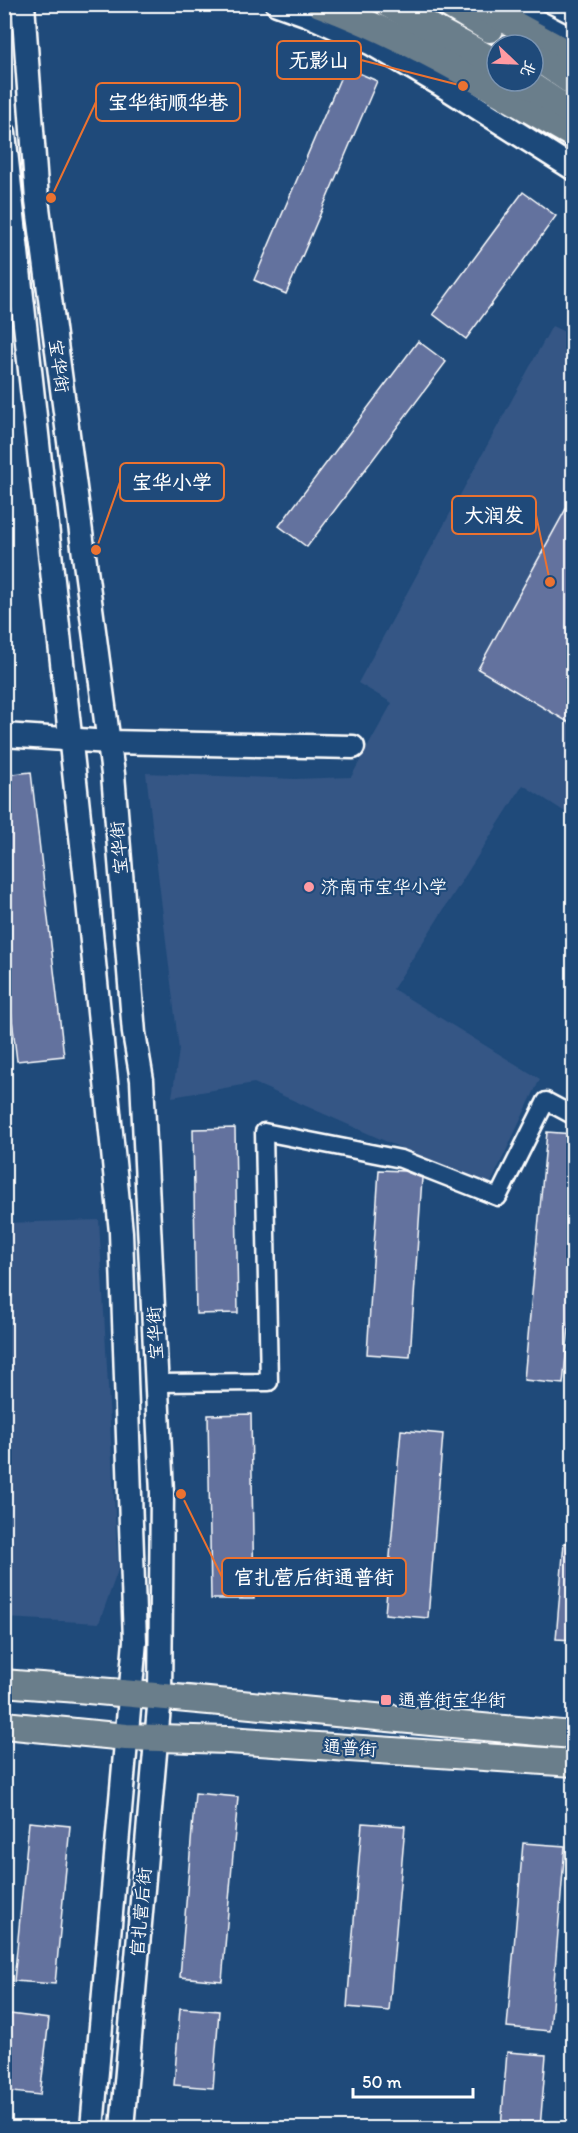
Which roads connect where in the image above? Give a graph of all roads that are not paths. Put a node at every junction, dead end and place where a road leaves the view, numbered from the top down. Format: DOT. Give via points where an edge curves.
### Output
graph roads {
  1 [pos="23,4"];
  2 [pos="277,4"];
  3 [pos="320,4"];
  4 [pos="388,4"];
  5 [pos="448,4"];
  6 [pos="477,4"];
  7 [pos="504,4"];
  8 [pos="496,33"];
  9 [pos="573,41"];
  10 [pos="485,57"];
  11 [pos="573,57"];
  12 [pos="545,63"];
  13 [pos="573,83"];
  14 [pos="542,93"];
  15 [pos="573,114"];
  16 [pos="4,133"];
  17 [pos="573,135"];
  18 [pos="573,169"];
  19 [pos="4,735"];
  20 [pos="70,740"];
  21 [pos="109,742"];
  22 [pos="353,747"];
  23 [pos="573,1116"];
  24 [pos="157,1383"];
  25 [pos="4,1683"];
  26 [pos="84,1689"];
  27 [pos="4,1693"];
  28 [pos="131,1694"];
  29 [pos="160,1696"];
  30 [pos="4,1725"];
  31 [pos="573,1735"];
  32 [pos="126,1737"];
  33 [pos="156,1738"];
  34 [pos="573,1763"];
  35 [pos="92,2128"];
  36 [pos="122,2128"];
  1 -- 21 [label="main road, 宝华街" via="37,200"];
  2 -- 18 [label="main road" via="372,44"];
  3 -- 17 [label="main road" via="366,21"];
  4 -- 10 [label="main road"];
  5 -- 8 [label="main road"];
  6 -- 11 [label="main road"];
  7 -- 9 [label="main road"];
  12 -- 13 [label="main road"];
  14 -- 15 [label="main road"];
  16 -- 20 [label="main road, 宝华街"];
  19 -- 20 [label="main road"];
  20 -- 21 [label="main road"];
  20 -- 28 [label="main road, 宝华街" via="121,1232 135,1641"];
  21 -- 22 [label="main road"];
  21 -- 24 [label="main road, 宝华街" via="142,1092"];
  23 -- 24 [label="street" via="546,1101 498,1197 401,1160 264,1132 269,1382"];
  24 -- 29 [label="main road, 宝华街" via="162,1493"];
  25 -- 26 [label="main road, 通普街"];
  26 -- 27 [label="main road"];
  26 -- 28 [label="main road, 通普街"];
  28 -- 29 [label="main road, 通普街"];
  28 -- 32 [label="main road, 宝华街"];
  29 -- 31 [label="main road, 通普街"];
  29 -- 33 [label="main road, 官扎营后街"];
  30 -- 32 [label="main road, 通普街"];
  32 -- 33 [label="main road, 通普街"];
  32 -- 35 [label="main road, 官扎营后街"];
  33 -- 34 [label="main road, 通普街"];
  33 -- 36 [label="main road, 官扎营后街"];
}
